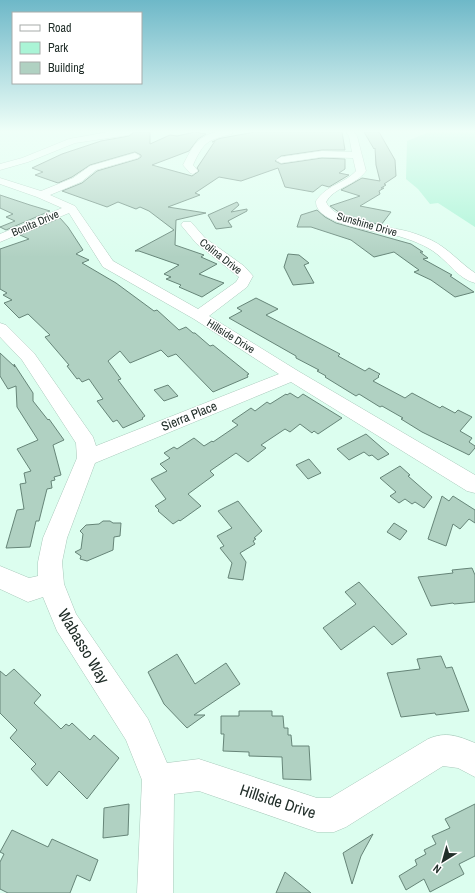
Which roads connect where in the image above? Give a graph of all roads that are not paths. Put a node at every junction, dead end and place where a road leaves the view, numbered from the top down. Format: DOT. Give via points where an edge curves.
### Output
graph roads {
  1 [pos="85,174"];
  2 [pos="360,174"];
  3 [pos="0,181"];
  4 [pos="41,195"];
  5 [pos="71,208"];
  6 [pos="187,225"];
  7 [pos="0,238"];
  8 [pos="475,279"];
  9 [pos="199,316"];
  10 [pos="0,328"];
  11 [pos="292,375"];
  12 [pos="87,458"];
  13 [pos="475,485"];
  14 [pos="0,577"];
  15 [pos="51,584"];
  16 [pos="475,761"];
  17 [pos="158,780"];
  18 [pos="155,893"];
  1 -- 4 [label="street, Bonita Drive" via="77,180"];
  2 -- 8 [label="street, Sunshine Drive" via="328,192 321,202 324,210 347,221 423,241 439,249"];
  3 -- 4 [label="street"];
  4 -- 5 [label="street"];
  5 -- 7 [label="street, Bonita Drive"];
  5 -- 9 [label="street, Hillside Drive" via="108,264"];
  6 -- 9 [label="street, Colina Drive" via="210,249 239,268 246,276 242,284"];
  9 -- 11 [label="street, Hillside Drive"];
  10 -- 12 [label="street" via="28,357 86,442"];
  11 -- 12 [label="street, Sierra Place"];
  11 -- 13 [label="street, Hillside Drive"];
  12 -- 15 [label="street, Wabasso Way" via="55,538 50,562"];
  14 -- 15 [label="street" via="28,590"];
  15 -- 17 [label="street, Wabasso Way" via="66,622 137,730"];
  16 -- 17 [label="street, Hillside Drive" via="470,756 439,750 334,815 317,815 199,775"];
  17 -- 18 [label="street, Wabasso Way"];
}
